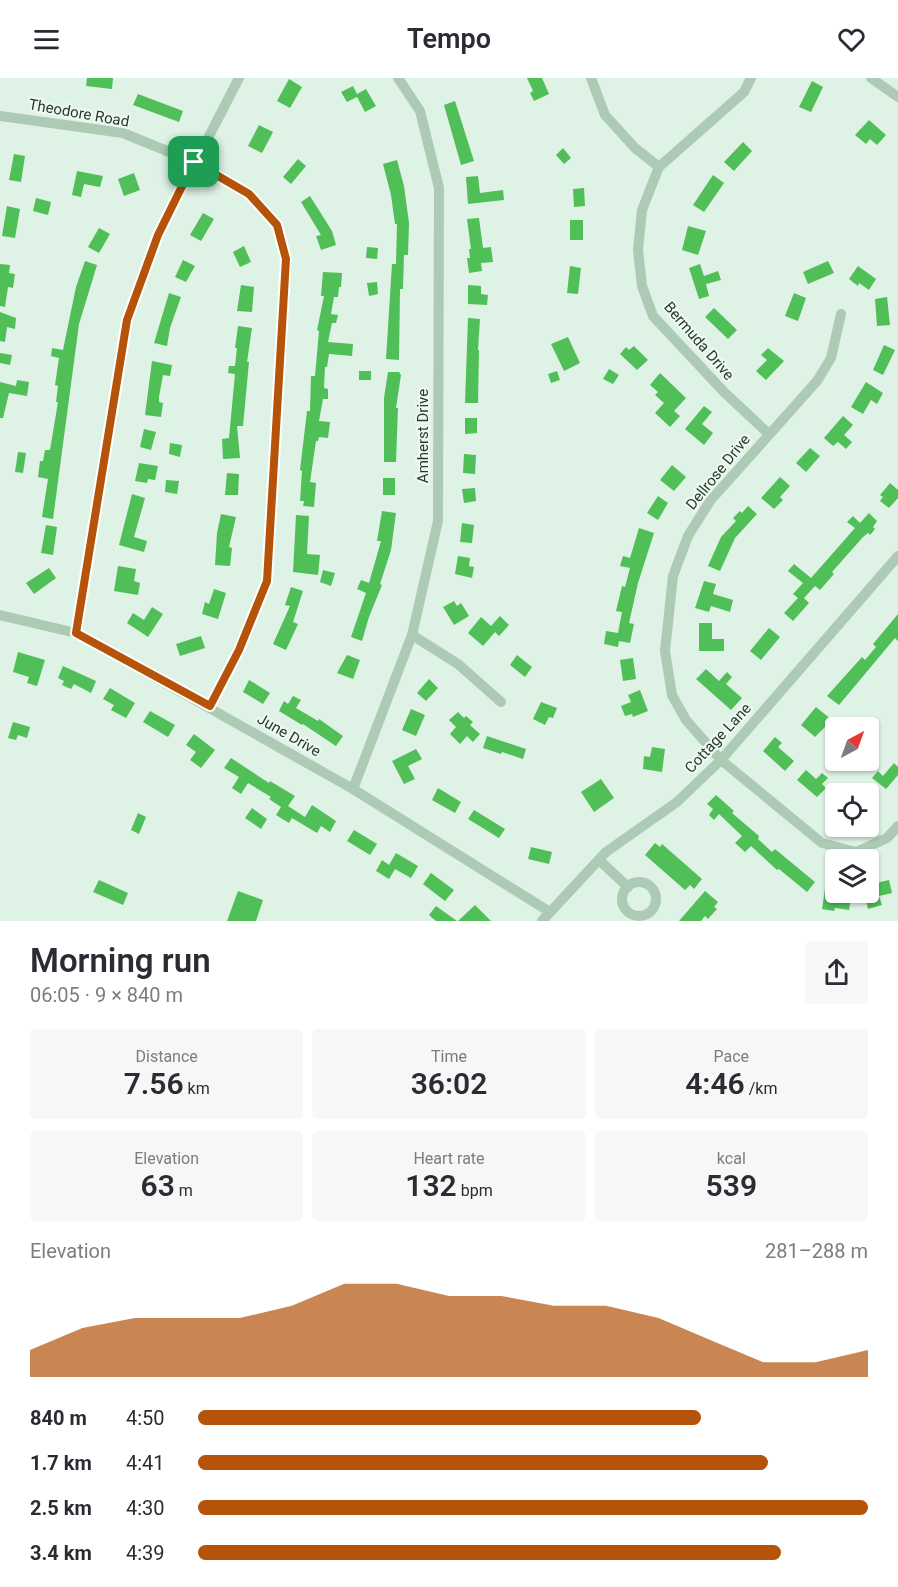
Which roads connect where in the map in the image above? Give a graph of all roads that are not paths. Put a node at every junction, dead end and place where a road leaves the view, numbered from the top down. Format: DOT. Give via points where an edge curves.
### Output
graph roads {
  1 [pos="239,78"];
  2 [pos="398,78"];
  3 [pos="591,78"];
  4 [pos="752,78"];
  5 [pos="871,78"];
  6 [pos="898,97"];
  7 [pos="0,116"];
  8 [pos="194,162"];
  9 [pos="659,167"];
  10 [pos="841,314"];
  11 [pos="769,434"];
  12 [pos="898,556"];
  13 [pos="0,615"];
  14 [pos="76,633"];
  15 [pos="412,635"];
  16 [pos="501,702"];
  17 [pos="210,706"];
  18 [pos="721,760"];
  19 [pos="353,789"];
  20 [pos="898,826"];
  21 [pos="599,860"];
  22 [pos="628,887"];
  23 [pos="628,911"];
  24 [pos="546,916"];
  25 [pos="620,921"];
  1 -- 8 [label="street"];
  2 -- 15 [label="street, Amherst Drive" via="420,111 439,188 438,521"];
  3 -- 9 [label="street" via="605,115"];
  4 -- 9 [label="street, Bermuda Drive" via="744,92"];
  5 -- 6 [label="street"];
  7 -- 8 [label="street, Theodore Road" via="123,133"];
  8 -- 14 [label="street" via="158,235 127,320"];
  8 -- 17 [label="street, Theodore Road" via="249,194 277,225 286,259 267,581 239,650"];
  9 -- 11 [label="street, Bermuda Drive" via="642,210 638,250 642,286 653,316"];
  10 -- 11 [label="street, Dellrose Drive" via="831,358 817,381"];
  11 -- 18 [label="street, Dellrose Drive" via="710,501 688,536 673,576 665,651 672,695 686,720"];
  12 -- 18 [label="street, Cottage Lane"];
  13 -- 14 [label="street, June Drive"];
  14 -- 17 [label="street, June Drive"];
  15 -- 16 [label="street" via="458,664"];
  15 -- 19 [label="street, Amherst Drive"];
  17 -- 19 [label="street, June Drive"];
  18 -- 20 [label="street, Dellrose Drive" via="822,843 856,852 887,838"];
  18 -- 21 [label="street, Cottage Lane" via="677,802"];
  19 -- 24 [label="street, June Drive"];
  21 -- 22 [label="street"];
  21 -- 24 [label="street, Cottage Lane"];
  22 -- 23 [label="street" via="623,896"];
  22 -- 23 [label="street" via="643,883 652,889 656,899 644,915"];
  23 -- 25 [label="street"];
}
